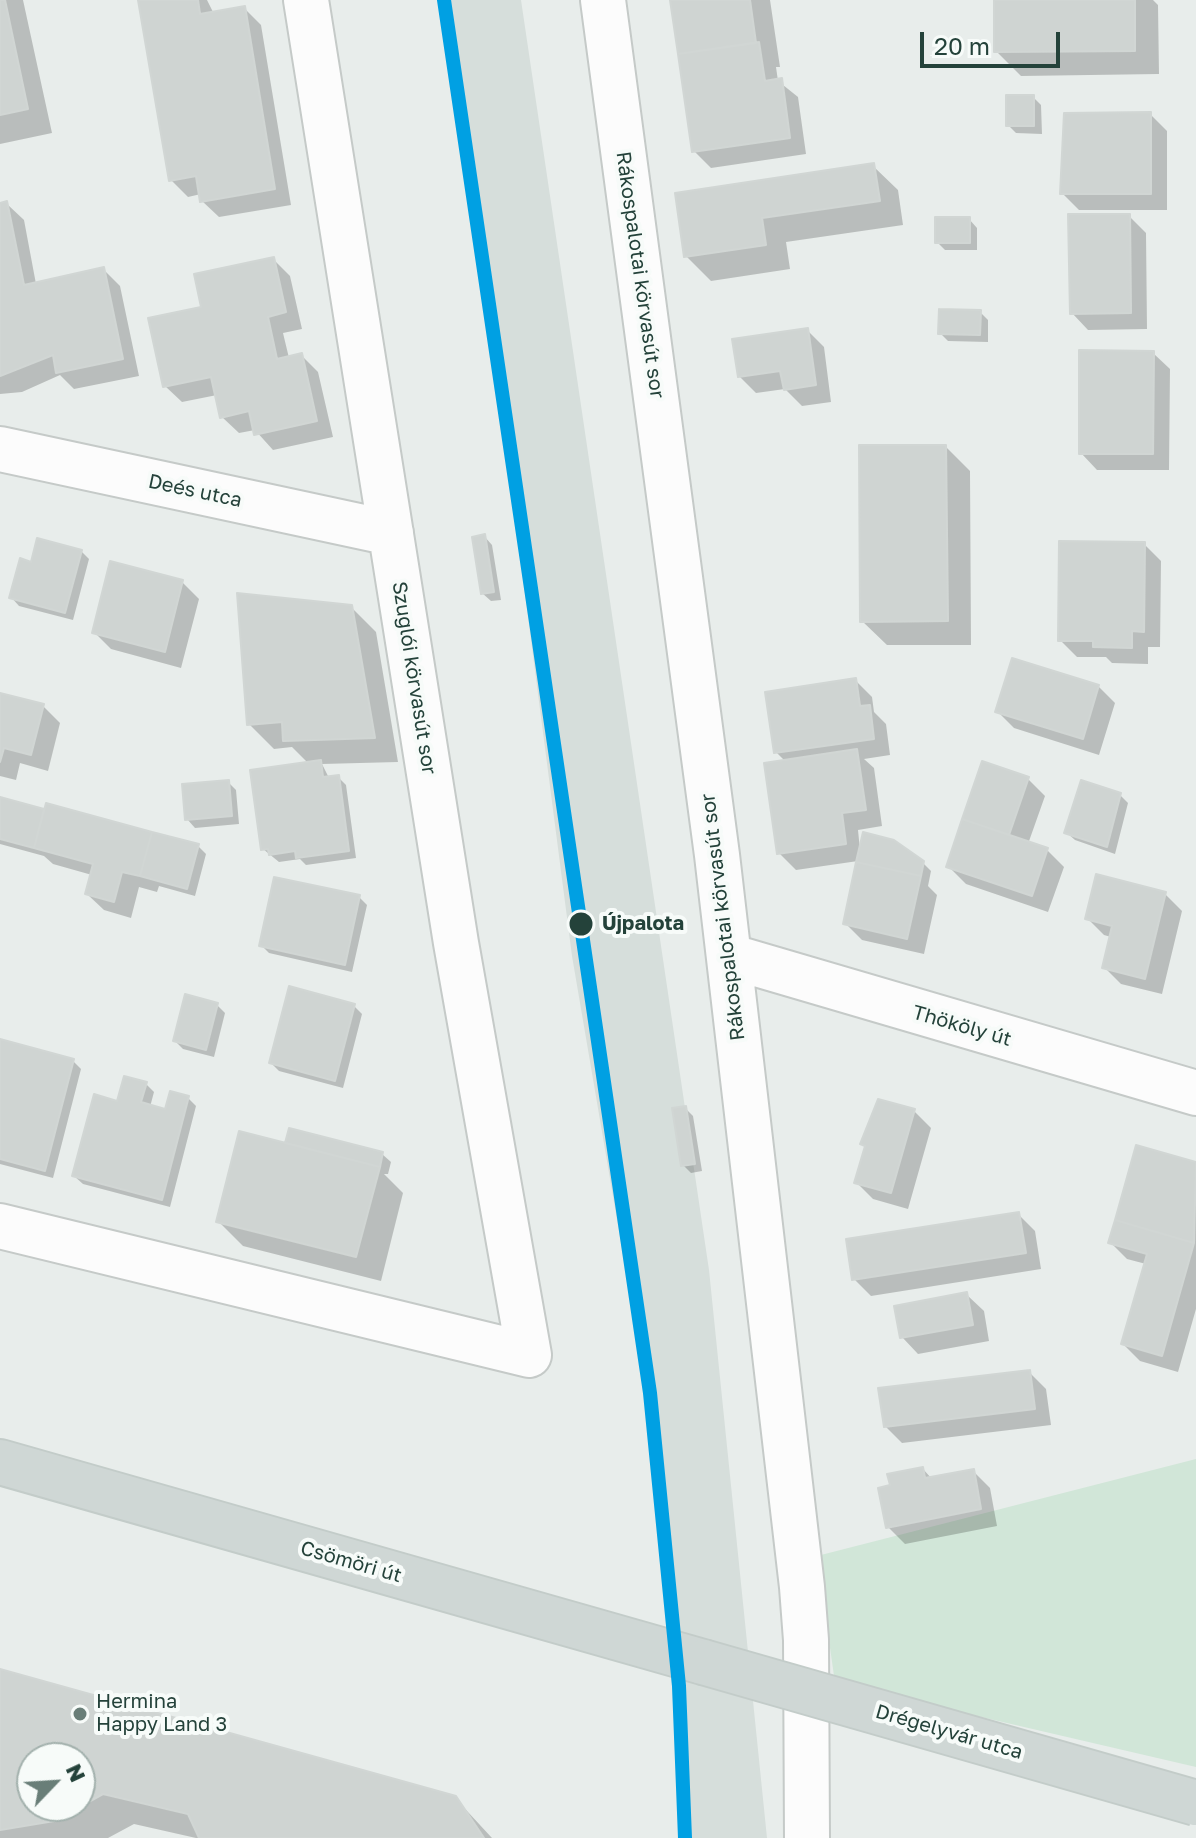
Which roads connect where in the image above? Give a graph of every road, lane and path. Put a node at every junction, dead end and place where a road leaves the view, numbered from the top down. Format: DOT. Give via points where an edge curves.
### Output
graph roads {
  1 [pos="306,0"];
  2 [pos="603,0"];
  3 [pos="0,449"];
  4 [pos="391,533"];
  5 [pos="729,956"];
  6 [pos="1196,1093"];
  7 [pos="0,1226"];
  8 [pos="0,1462"];
  9 [pos="703,1662"];
  10 [pos="1196,1803"];
  11 [pos="807,1838"];
  1 -- 4 [label="street, Szuglói körvasút sor"];
  2 -- 5 [label="street, Rákospalotai körvasút sor"];
  3 -- 4 [label="street, Deés utca"];
  4 -- 7 [label="street, Szuglói körvasút sor" via="529,1355"];
  5 -- 6 [label="street, Thököly út"];
  5 -- 11 [label="street, Rákospalotai körvasút sor" via="802,1587"];
  8 -- 9 [label="main road, Csömöri út"];
  9 -- 10 [label="main road, Drégelyvár utca, bridge"];
}
